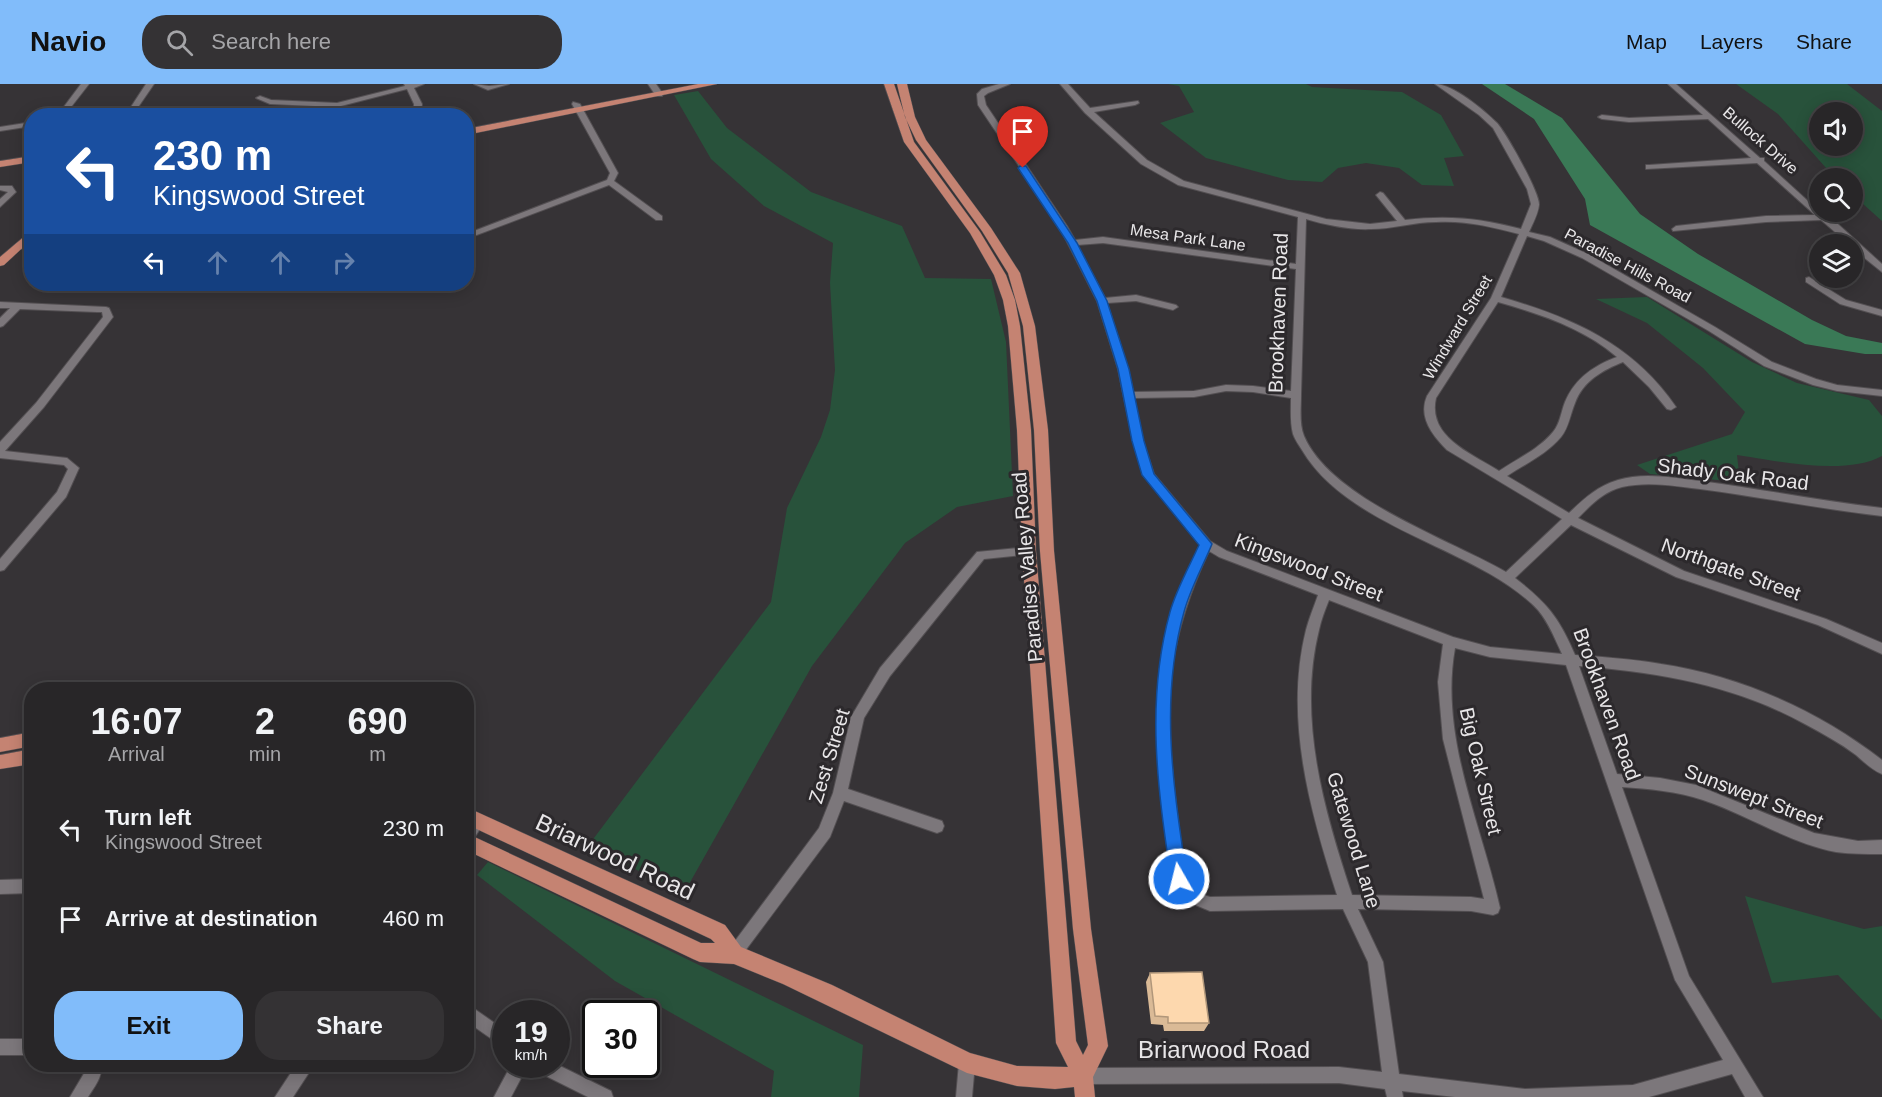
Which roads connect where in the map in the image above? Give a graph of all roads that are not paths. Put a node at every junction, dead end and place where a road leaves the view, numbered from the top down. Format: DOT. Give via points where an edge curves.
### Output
graph roads {
  1 [pos="85,84"];
  2 [pos="150,84"];
  3 [pos="420,84"];
  4 [pos="478,84"];
  5 [pos="505,84"];
  6 [pos="681,84"];
  7 [pos="712,84"];
  8 [pos="889,84"];
  9 [pos="902,84"];
  10 [pos="1006,84"];
  11 [pos="1064,84"];
  12 [pos="1439,84"];
  13 [pos="1672,84"];
  14 [pos="409,85"];
  15 [pos="655,89"];
  16 [pos="260,98"];
  17 [pos="1135,103"];
  18 [pos="578,107"];
  19 [pos="66,108"];
  20 [pos="134,108"];
  21 [pos="418,108"];
  22 [pos="1088,111"];
  23 [pos="1602,117"];
  24 [pos="1711,117"];
  25 [pos="474,124"];
  26 [pos="24,125"];
  27 [pos="0,129"];
  28 [pos="474,130"];
  29 [pos="24,154"];
  30 [pos="0,158"];
  31 [pos="24,160"];
  32 [pos="1761,160"];
  33 [pos="0,164"];
  34 [pos="1649,167"];
  35 [pos="610,182"];
  36 [pos="0,188"];
  37 [pos="1380,195"];
  38 [pos="1809,203"];
  39 [pos="0,204"];
  40 [pos="1302,215"];
  41 [pos="659,218"];
  42 [pos="1809,218"];
  43 [pos="1402,222"];
  44 [pos="1831,222"];
  45 [pos="1676,229"];
  46 [pos="1524,233"];
  47 [pos="474,234"];
  48 [pos="24,240"];
  49 [pos="1072,243"];
  50 [pos="18,246"];
  51 [pos="24,246"];
  52 [pos="1877,259"];
  53 [pos="0,263"];
  54 [pos="1299,267"];
  55 [pos="1882,269"];
  56 [pos="1822,288"];
  57 [pos="1496,298"];
  58 [pos="1102,301"];
  59 [pos="0,305"];
  60 [pos="17,306"];
  61 [pos="1173,307"];
  62 [pos="1882,313"];
  63 [pos="0,324"];
  64 [pos="1626,357"];
  65 [pos="1882,393"];
  66 [pos="1130,395"];
  67 [pos="1296,395"];
  68 [pos="1671,407"];
  69 [pos="0,449"];
  70 [pos="0,454"];
  71 [pos="1499,476"];
  72 [pos="1882,512"];
  73 [pos="1570,518"];
  74 [pos="1206,544"];
  75 [pos="1029,550"];
  76 [pos="6,554"];
  77 [pos="0,567"];
  78 [pos="1508,578"];
  79 [pos="1325,593"];
  80 [pos="1450,641"];
  81 [pos="1882,649"];
  82 [pos="1570,659"];
  83 [pos="24,740"];
  84 [pos="0,745"];
  85 [pos="24,758"];
  86 [pos="0,762"];
  87 [pos="1882,768"];
  88 [pos="1612,780"];
  89 [pos="840,793"];
  90 [pos="474,819"];
  91 [pos="937,826"];
  92 [pos="474,843"];
  93 [pos="1882,847"];
  94 [pos="24,886"];
  95 [pos="0,887"];
  96 [pos="1347,902"];
  97 [pos="734,954"];
  98 [pos="474,1017"];
  99 [pos="492,1030"];
  100 [pos="0,1047"];
  101 [pos="24,1047"];
  102 [pos="968,1063"];
  103 [pos="1736,1065"];
  104 [pos="91,1072"];
  105 [pos="301,1072"];
  106 [pos="513,1078"];
  107 [pos="568,1078"];
  108 [pos="1391,1080"];
  109 [pos="1084,1087"];
  110 [pos="78,1097"];
  111 [pos="284,1097"];
  112 [pos="502,1097"];
  113 [pos="605,1097"];
  114 [pos="963,1097"];
  115 [pos="1395,1097"];
  116 [pos="1755,1097"];
  1 -- 19 [label="street"];
  2 -- 20 [label="street"];
  3 -- 14 [label="street"];
  4 -- 5 [label="street" via="488,88"];
  6 -- 15 [label="main road"];
  7 -- 15 [label="main road"];
  8 -- 75 [label="main road, Paradise Valley Road" via="909,142 975,232 1009,300 1024,430"];
  9 -- 109 [label="main road, Paradise Valley Road" via="910,117 921,140 1014,273 1029,326 1082,929 1098,1046"];
  10 -- 49 [label="street, Kingswood Street" via="980,96 986,114"];
  11 -- 22 [label="street, Paradise Hills Road"];
  12 -- 46 [label="street, Windward Street" via="1482,113 1500,132 1534,199"];
  13 -- 24 [label="street, Bullock Drive"];
  14 -- 16 [label="street" via="337,105 270,102"];
  14 -- 21 [label="street"];
  15 -- 18 [label="main road"];
  17 -- 22 [label="street"];
  18 -- 25 [label="main road"];
  18 -- 28 [label="main road"];
  18 -- 35 [label="street" via="614,173"];
  22 -- 40 [label="street, Paradise Hills Road" via="1144,162 1181,183"];
  23 -- 24 [label="street"];
  24 -- 32 [label="street, Bullock Drive"];
  26 -- 27 [label="street"];
  29 -- 30 [label="main road"];
  31 -- 33 [label="main road"];
  32 -- 34 [label="street"];
  32 -- 38 [label="street, Bullock Drive"];
  35 -- 41 [label="street"];
  35 -- 47 [label="street"];
  36 -- 39 [label="street" via="12,190"];
  37 -- 43 [label="street"];
  40 -- 43 [label="street, Paradise Hills Road" via="1370,227"];
  40 -- 54 [label="street, Brookhaven Road"];
  42 -- 45 [label="street"];
  43 -- 46 [label="street, Paradise Hills Road" via="1463,220"];
  44 -- 52 [label="street, Bullock Drive"];
  46 -- 57 [label="street, Windward Street"];
  46 -- 65 [label="street, Paradise Hills Road" via="1585,256 1768,364 1813,382"];
  48 -- 50 [label="main road"];
  49 -- 54 [label="street, Mesa Park Lane" via="1103,240"];
  49 -- 58 [label="street, Kingswood Street"];
  50 -- 51 [label="street"];
  50 -- 53 [label="main road"];
  52 -- 55 [label="street, Bullock Drive"];
  54 -- 67 [label="street, Brookhaven Road"];
  56 -- 62 [label="street" via="1843,302"];
  57 -- 64 [label="street" via="1575,324"];
  57 -- 71 [label="street, Windward Street" via="1431,398 1428,412 1444,441"];
  58 -- 61 [label="street" via="1136,298"];
  58 -- 66 [label="street, Kingswood Street"];
  59 -- 60 [label="street"];
  60 -- 63 [label="street"];
  60 -- 69 [label="street" via="106,310 108,317 40,405"];
  64 -- 68 [label="street" via="1652,381"];
  64 -- 71 [label="street" via="1586,378 1571,400 1558,434"];
  66 -- 67 [label="street" via="1194,394 1226,388"];
  66 -- 74 [label="street, Kingswood Street" via="1149,475"];
  67 -- 78 [label="street, Brookhaven Road" via="1296,425 1301,442 1332,481 1349,495"];
  70 -- 76 [label="street" via="66,462 74,468 62,494"];
  71 -- 73 [label="street, Windward Street"];
  72 -- 73 [label="street, Shady Oak Road" via="1656,480 1621,483 1597,493"];
  73 -- 78 [label="street, Shady Oak Road"];
  73 -- 81 [label="street, Northgate Street" via="1680,574 1822,622"];
  74 -- 79 [label="street, Kingswood Street"];
  74 -- 96 [label="street" via="1178,610 1167,653 1162,700 1164,782 1184,892 1210,904"];
  75 -- 89 [label="street, Zest Street" via="981,555 885,672 858,717"];
  75 -- 109 [label="main road, Paradise Valley Road" via="1066,1043"];
  76 -- 77 [label="street"];
  78 -- 82 [label="street, Brookhaven Road" via="1551,619"];
  79 -- 80 [label="street, Kingswood Street"];
  79 -- 96 [label="street, Gatewood Lane" via="1314,619 1304,666 1306,727 1316,788"];
  80 -- 82 [label="street, Kingswood Street" via="1488,652"];
  80 -- 96 [label="street, Big Oak Street" via="1444,680 1446,720 1493,908 1471,904"];
  82 -- 87 [label="street, Kingswood Street" via="1664,669 1728,686 1770,701 1834,734"];
  82 -- 88 [label="street, Brookhaven Road"];
  83 -- 84 [label="main road"];
  85 -- 86 [label="main road"];
  88 -- 93 [label="street, Sunswept Street" via="1680,787 1707,795 1802,837 1839,848"];
  88 -- 103 [label="street, Brookhaven Road" via="1683,980"];
  89 -- 91 [label="street"];
  89 -- 97 [label="street, Zest Street" via="825,832"];
  90 -- 97 [label="main road, Briarwood Road" via="718,932"];
  92 -- 97 [label="main road, Briarwood Road" via="700,952"];
  94 -- 95 [label="street"];
  96 -- 108 [label="street, Gatewood Lane" via="1375,959"];
  97 -- 102 [label="main road, Briarwood Road" via="825,992"];
  98 -- 99 [label="street"];
  100 -- 101 [label="street"];
  102 -- 109 [label="main road, Briarwood Road"];
  102 -- 114 [label="street"];
  103 -- 108 [label="street, Briarwood Road" via="1634,1093 1525,1096"];
  103 -- 116 [label="street, Brookhaven Road"];
  104 -- 110 [label="street"];
  105 -- 111 [label="street"];
  106 -- 112 [label="street"];
  107 -- 113 [label="street"];
  108 -- 109 [label="street, Briarwood Road" via="1339,1075"];
  108 -- 115 [label="street, Gatewood Lane"];
}
